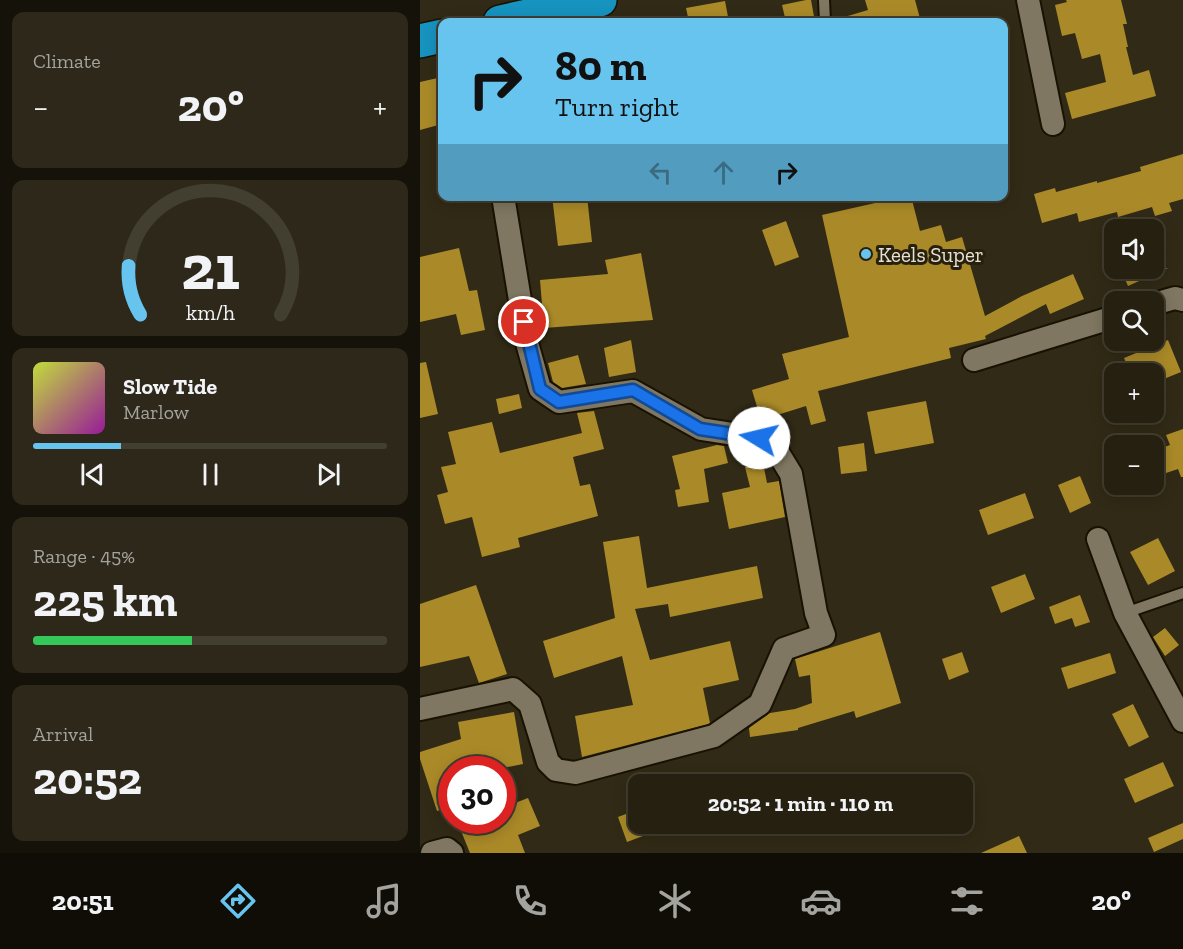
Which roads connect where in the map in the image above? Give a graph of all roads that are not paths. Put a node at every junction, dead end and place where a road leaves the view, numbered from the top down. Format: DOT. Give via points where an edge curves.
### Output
graph roads {
  1 [pos="600,0"];
  2 [pos="824,0"];
  3 [pos="1028,0"];
  4 [pos="518,18"];
  5 [pos="825,18"];
  6 [pos="438,37"];
  7 [pos="420,41"];
  8 [pos="1053,124"];
  9 [pos="503,201"];
  10 [pos="1183,300"];
  11 [pos="1164,301"];
  12 [pos="1104,320"];
  13 [pos="974,360"];
  14 [pos="1098,539"];
  15 [pos="1183,593"];
  16 [pos="1125,614"];
  17 [pos="420,709"];
  18 [pos="1183,721"];
  19 [pos="432,853"];
  20 [pos="452,853"];
  1 -- 4 [label="highway"];
  2 -- 5 [label="lane"];
  3 -- 8 [label="street"];
  6 -- 7 [label="highway"];
  9 -- 17 [label="street" via="527,343 540,389 559,402 633,390 700,429 759,438 774,447 791,474 816,613 824,635 784,650 760,704 714,736 575,773 556,770 548,762 530,704 513,689"];
  10 -- 11 [label="street"];
  12 -- 13 [label="street"];
  14 -- 16 [label="street"];
  15 -- 16 [label="lane"];
  16 -- 18 [label="street"];
  19 -- 20 [label="street" via="447,849"];
}
